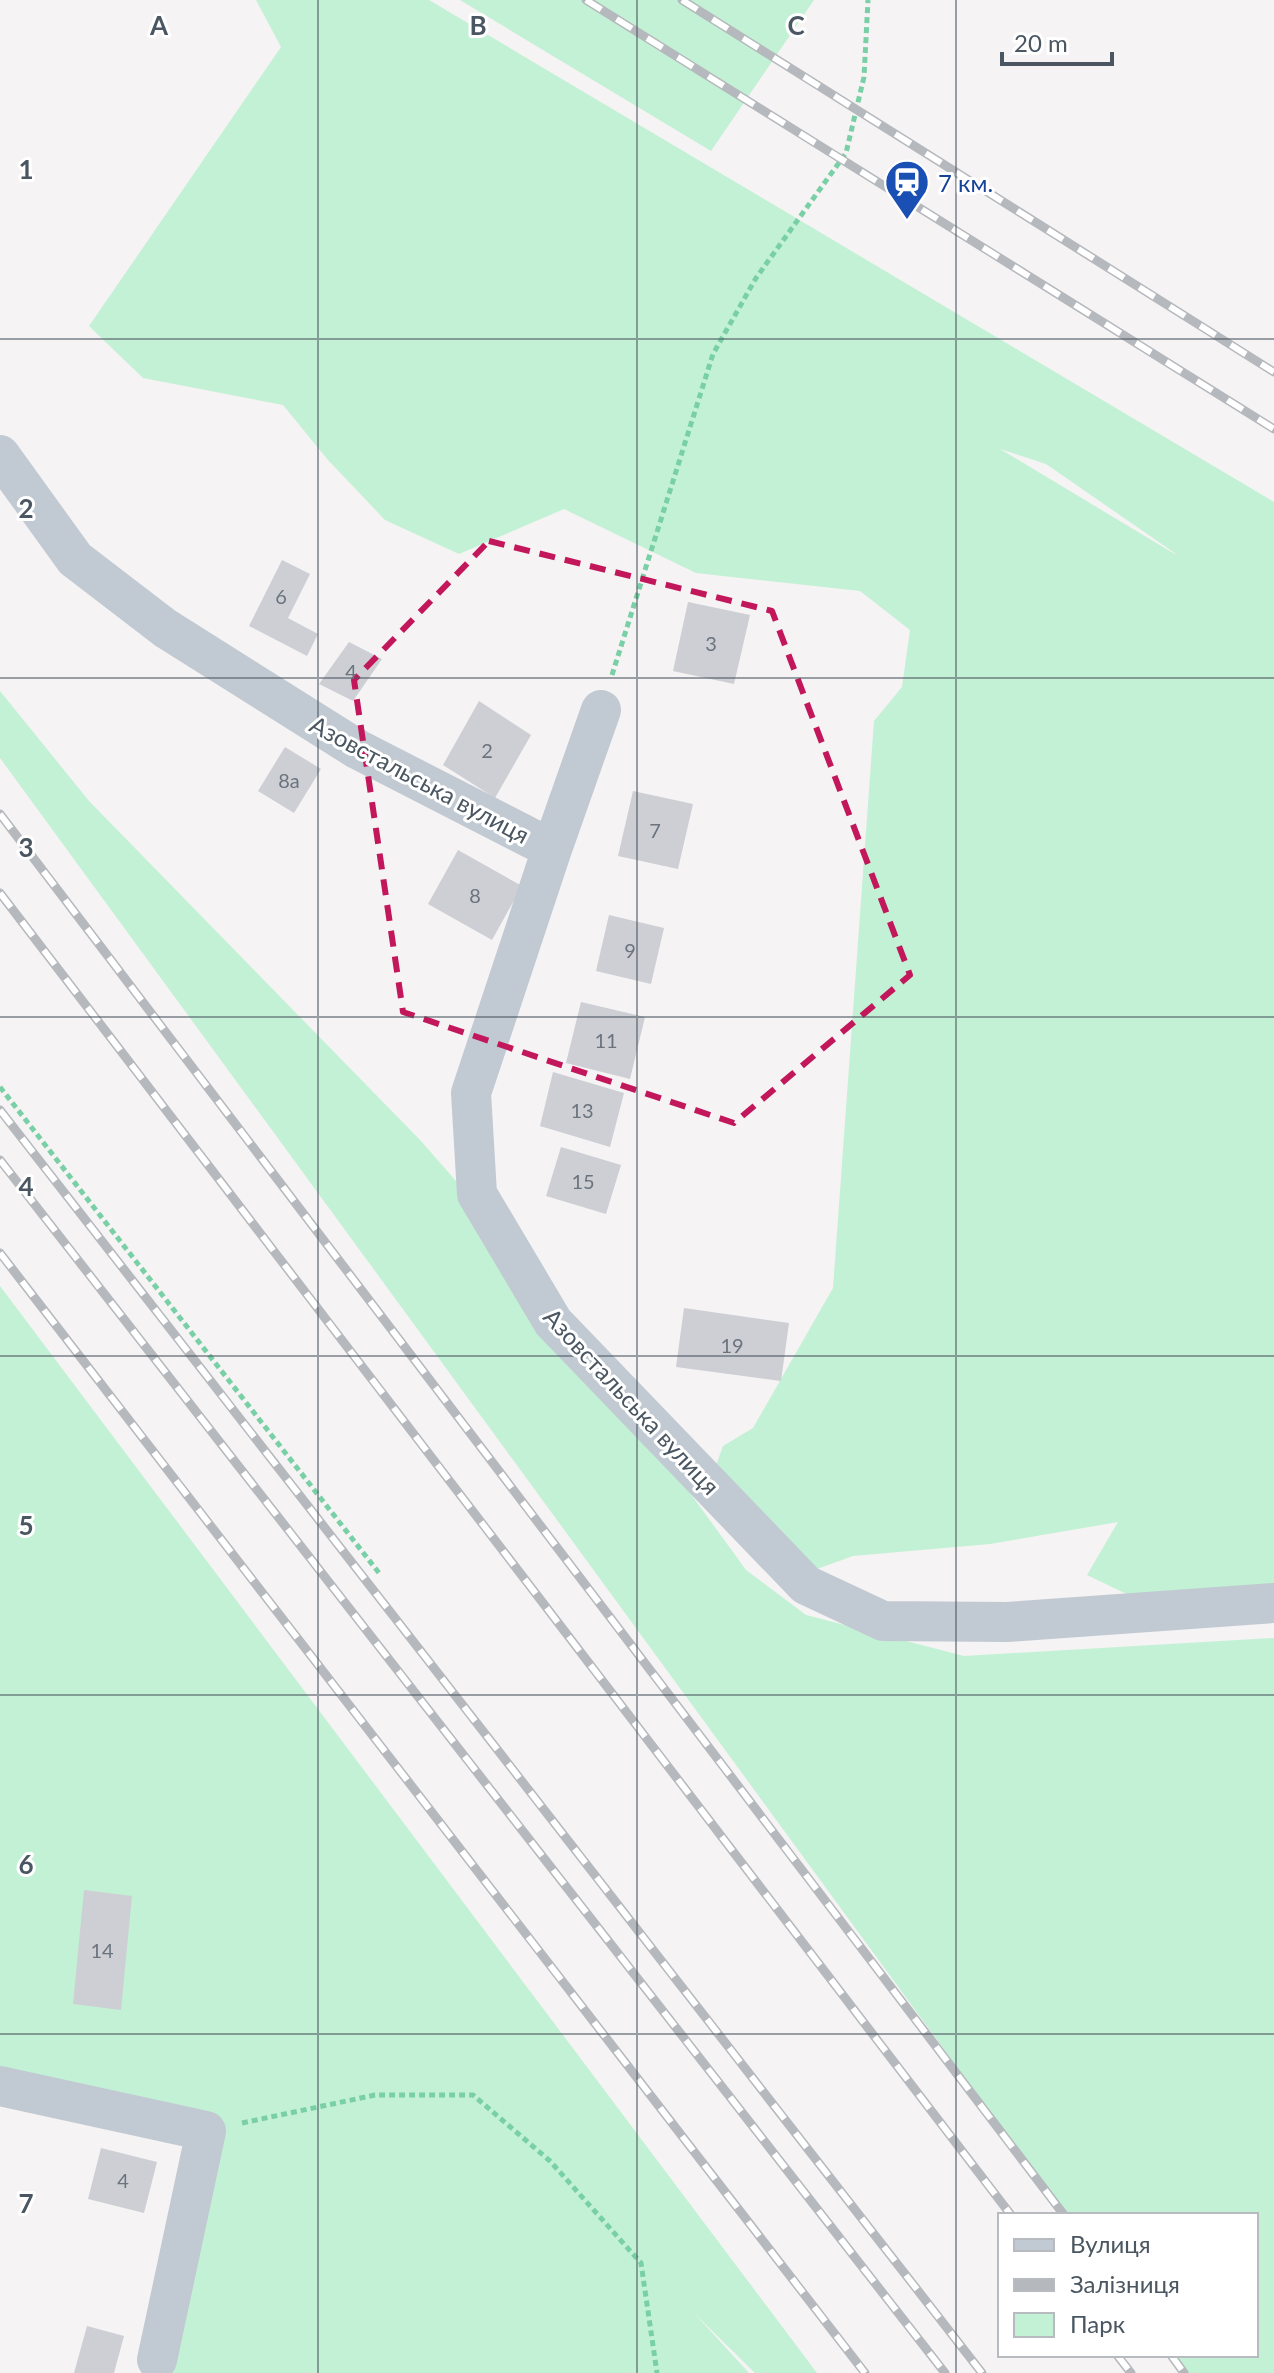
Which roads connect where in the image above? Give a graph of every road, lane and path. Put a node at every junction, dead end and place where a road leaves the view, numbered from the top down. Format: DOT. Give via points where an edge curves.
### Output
graph roads {
  1 [pos="868,0"];
  2 [pos="0,455"];
  3 [pos="601,710"];
  4 [pos="552,849"];
  5 [pos="0,1087"];
  6 [pos="379,1573"];
  7 [pos="1274,1603"];
  8 [pos="0,2086"];
  9 [pos="206,2131"];
  10 [pos="157,2360"];
  11 [pos="657,2373"];
  1 -- 3 [label="path" via="864,77 846,153 756,278 713,354"];
  2 -- 4 [label="street, Азовстальська вулиця" via="75,559 165,628 357,749"];
  3 -- 4 [label="street"];
  4 -- 7 [label="street, Азовстальська вулиця" via="471,1093 477,1194 553,1322 806,1585 883,1621 1007,1622"];
  5 -- 6 [label="path"];
  8 -- 9 [label="street"];
  9 -- 10 [label="street"];
  9 -- 11 [label="path" via="375,2095 473,2095 550,2161 641,2263"];
}
